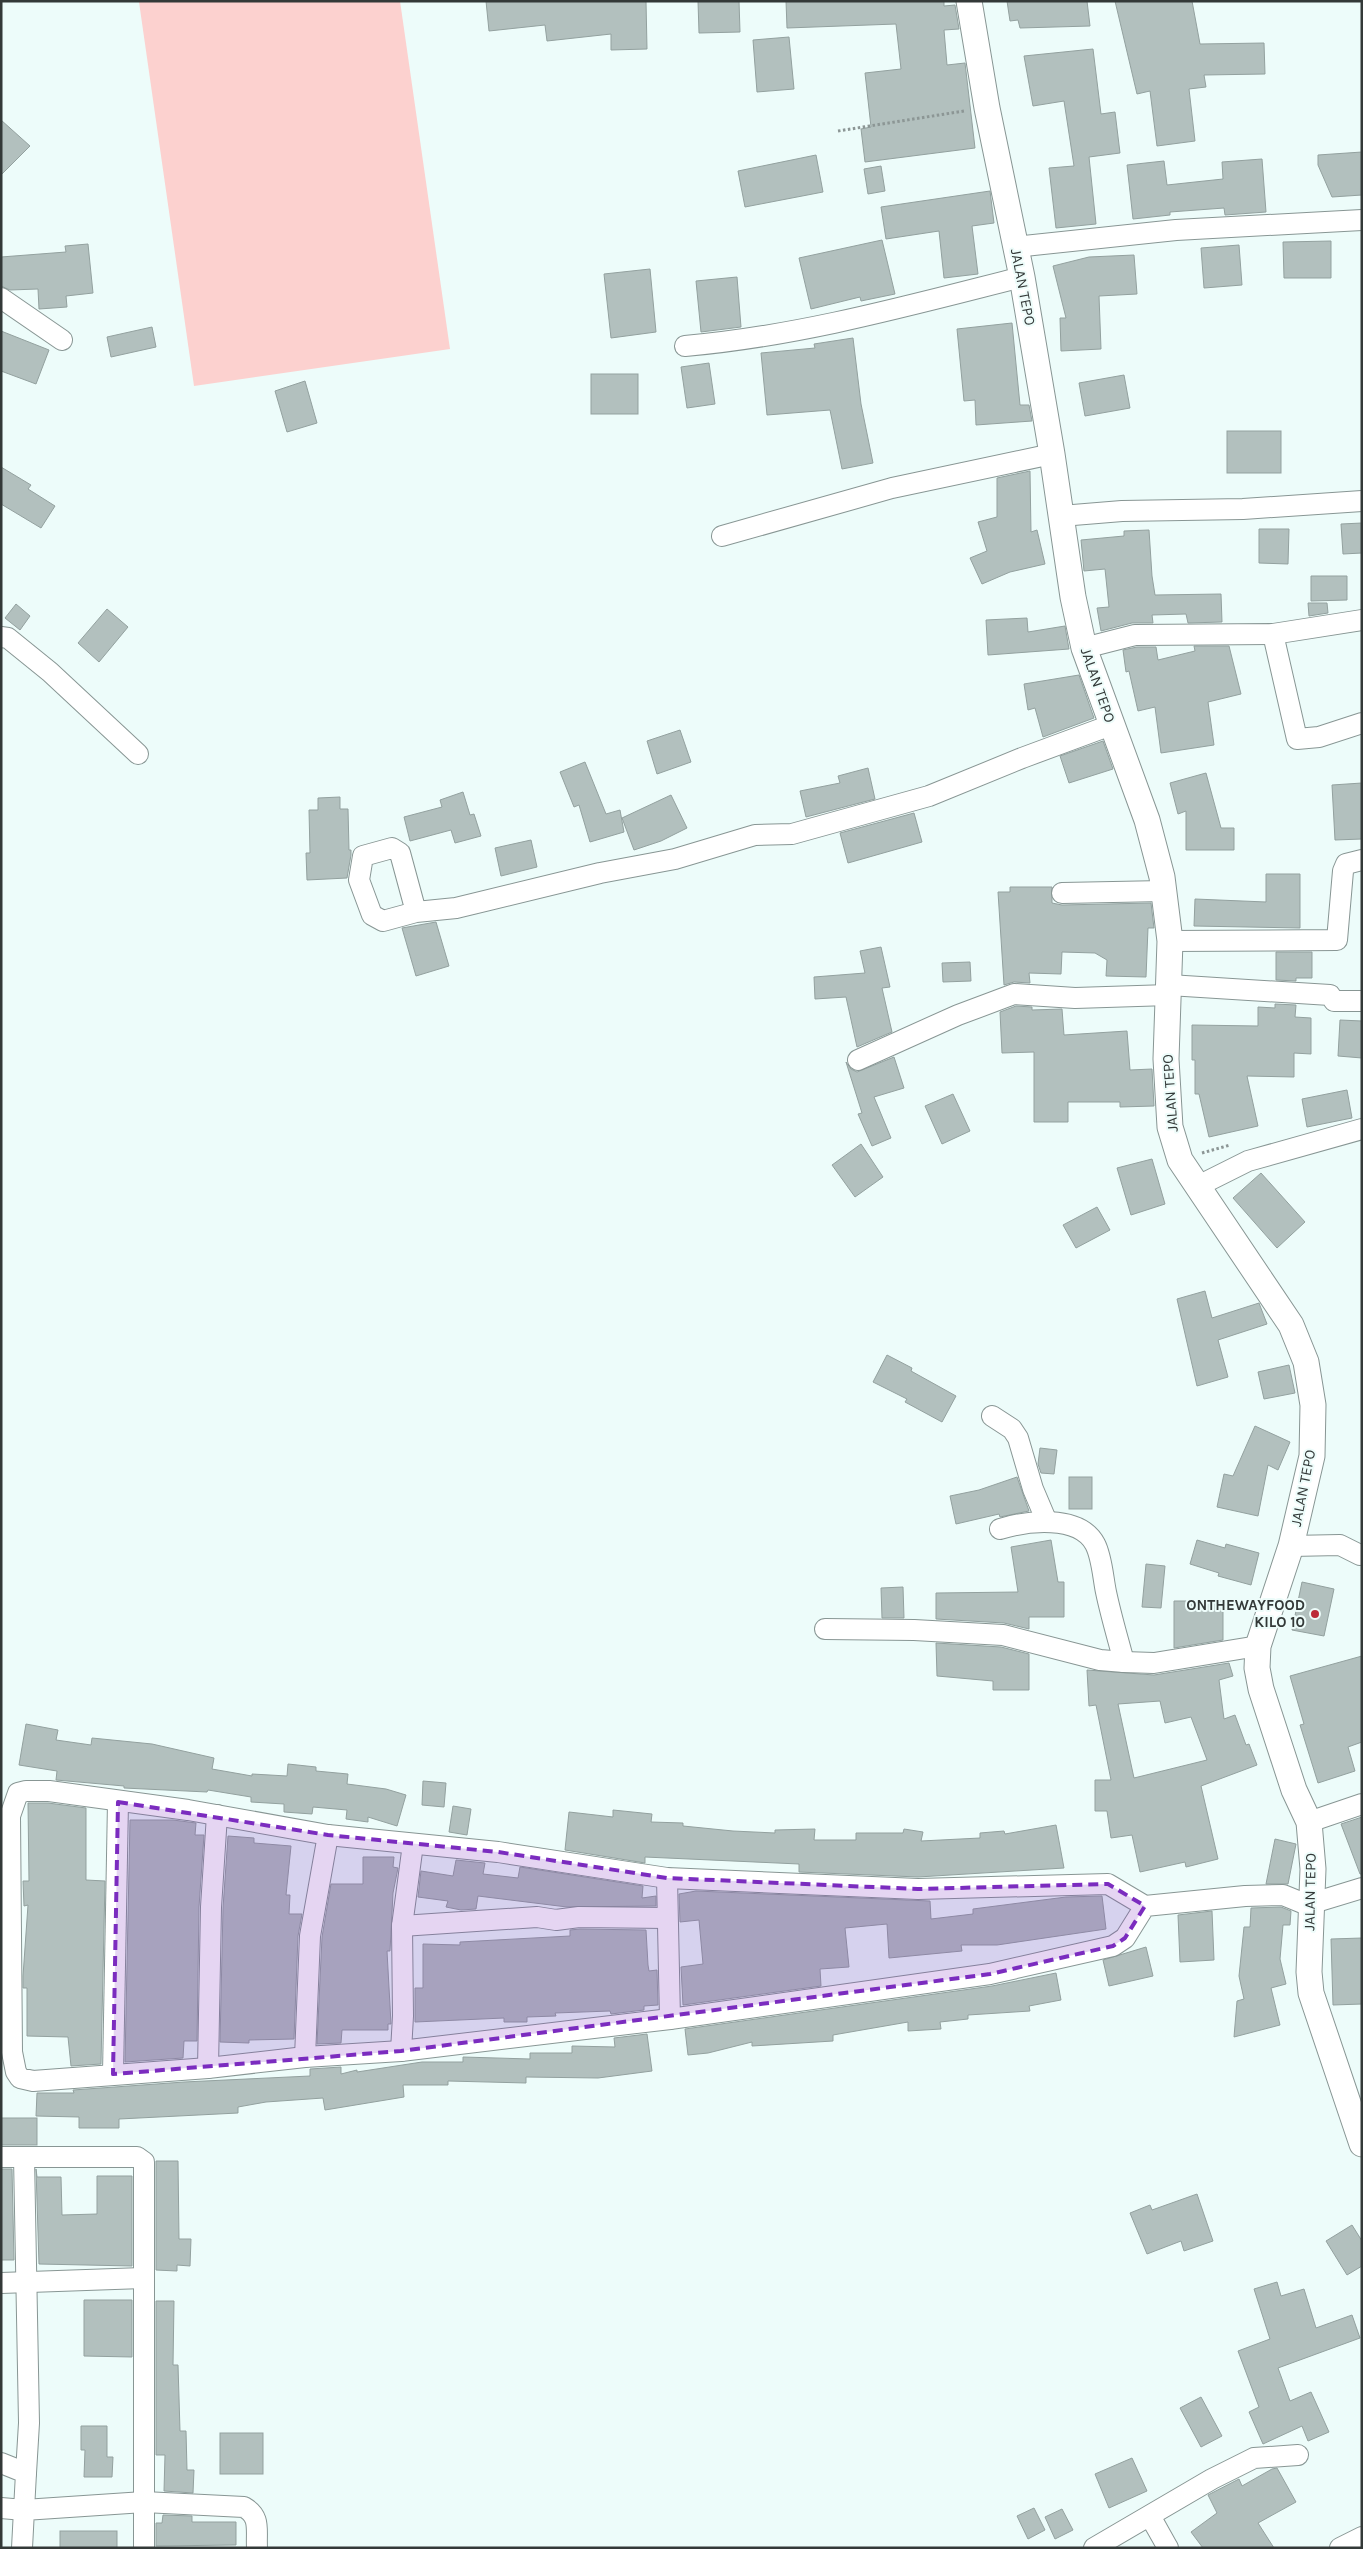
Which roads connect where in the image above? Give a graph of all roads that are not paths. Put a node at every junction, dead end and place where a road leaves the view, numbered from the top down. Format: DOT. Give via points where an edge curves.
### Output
graph roads {
  1 [pos="969,1"];
  2 [pos="1362,220"];
  3 [pos="1015,247"];
  4 [pos="1022,277"];
  5 [pos="1,298"];
  6 [pos="62,340"];
  7 [pos="686,346"];
  8 [pos="1052,454"];
  9 [pos="1362,502"];
  10 [pos="1061,516"];
  11 [pos="722,536"];
  12 [pos="1362,620"];
  13 [pos="1273,634"];
  14 [pos="1,637"];
  15 [pos="1084,648"];
  16 [pos="1362,722"];
  17 [pos="1111,725"];
  18 [pos="138,754"];
  19 [pos="1362,860"];
  20 [pos="1164,892"];
  21 [pos="1062,893"];
  22 [pos="416,912"];
  23 [pos="1170,941"];
  24 [pos="1169,990"];
  25 [pos="1362,1001"];
  26 [pos="858,1060"];
  27 [pos="1362,1129"];
  28 [pos="1196,1187"];
  29 [pos="992,1416"];
  30 [pos="1047,1522"];
  31 [pos="1000,1529"];
  32 [pos="1291,1546"];
  33 [pos="1361,1554"];
  34 [pos="825,1629"];
  35 [pos="1258,1646"];
  36 [pos="1124,1662"];
  37 [pos="118,1802"];
  38 [pos="1362,1804"];
  39 [pos="217,1815"];
  40 [pos="1309,1822"];
  41 [pos="328,1835"];
  42 [pos="413,1844"];
  43 [pos="667,1878"];
  44 [pos="1362,1888"];
  45 [pos="1312,1904"];
  46 [pos="1145,1906"];
  47 [pos="666,1918"];
  48 [pos="402,1926"];
  49 [pos="670,2019"];
  50 [pos="401,2051"];
  51 [pos="7,2052"];
  52 [pos="305,2057"];
  53 [pos="208,2068"];
  54 [pos="113,2074"];
  55 [pos="1362,2144"];
  56 [pos="24,2157"];
  57 [pos="1,2158"];
  58 [pos="143,2278"];
  59 [pos="1,2283"];
  60 [pos="26,2283"];
  61 [pos="1298,2455"];
  62 [pos="1,2463"];
  63 [pos="26,2473"];
  64 [pos="144,2502"];
  65 [pos="1,2508"];
  66 [pos="24,2510"];
  67 [pos="1150,2516"];
  68 [pos="1362,2536"];
  69 [pos="22,2548"];
  70 [pos="144,2548"];
  71 [pos="257,2548"];
  72 [pos="1094,2548"];
  73 [pos="1168,2548"];
  74 [pos="1340,2548"];
  1 -- 3 [label="street, JALAN TEPO"];
  2 -- 3 [label="street" via="1176,230"];
  3 -- 4 [label="street, JALAN TEPO"];
  4 -- 7 [label="street" via="840,322 771,336"];
  4 -- 8 [label="street, JALAN TEPO"];
  5 -- 6 [label="street"];
  8 -- 10 [label="street, JALAN TEPO"];
  8 -- 11 [label="street" via="892,488"];
  9 -- 10 [label="street"];
  10 -- 15 [label="street, JALAN TEPO"];
  12 -- 13 [label="street"];
  13 -- 15 [label="street" via="1161,633 1135,635"];
  13 -- 16 [label="street" via="1297,739 1319,737"];
  14 -- 18 [label="street" via="8,638 50,672"];
  15 -- 17 [label="street, JALAN TEPO"];
  17 -- 20 [label="street, JALAN TEPO" via="1148,820"];
  17 -- 22 [label="street" via="929,796 792,834 755,835 675,859 456,908"];
  19 -- 23 [label="street" via="1346,864 1343,871 1337,940"];
  20 -- 21 [label="street"];
  20 -- 23 [label="street, JALAN TEPO"];
  23 -- 24 [label="street, JALAN TEPO"];
  24 -- 25 [label="street" via="1330,995 1334,1001"];
  24 -- 26 [label="street" via="1075,998 1014,994 958,1014"];
  24 -- 28 [label="street, JALAN TEPO" via="1166,1059 1170,1127 1180,1160"];
  27 -- 28 [label="street" via="1248,1162"];
  28 -- 32 [label="street, JALAN TEPO" via="1291,1324 1306,1362 1314,1405 1312,1456"];
  29 -- 30 [label="street" via="1012,1429 1018,1438"];
  30 -- 31 [label="street" via="1022,1522"];
  30 -- 36 [label="street" via="1080,1530 1095,1544"];
  32 -- 33 [label="street" via="1340,1544"];
  32 -- 35 [label="street, JALAN TEPO"];
  34 -- 36 [label="street" via="1003,1635 1100,1660"];
  35 -- 36 [label="street" via="1154,1663"];
  35 -- 40 [label="street, JALAN TEPO" via="1257,1668 1261,1688 1294,1790"];
  37 -- 39 [label="street"];
  37 -- 51 [label="street" via="49,1791 18,1793 13,1802 10,1816"];
  37 -- 54 [label="street"];
  38 -- 40 [label="street"];
  39 -- 41 [label="street"];
  39 -- 53 [label="street" via="211,1907"];
  40 -- 45 [label="street, JALAN TEPO"];
  41 -- 42 [label="street"];
  41 -- 52 [label="street" via="310,1936"];
  42 -- 43 [label="street" via="498,1852"];
  42 -- 48 [label="street"];
  43 -- 46 [label="street" via="918,1889 1108,1884"];
  43 -- 47 [label="street"];
  44 -- 45 [label="street"];
  45 -- 46 [label="street" via="1283,1895"];
  45 -- 55 [label="street, JALAN TEPO" via="1311,1993"];
  46 -- 49 [label="street" via="1125,1938 1113,1946 1095,1951 990,1974"];
  47 -- 48 [label="street" via="556,1920 537,1917"];
  47 -- 49 [label="street"];
  48 -- 50 [label="street"];
  49 -- 50 [label="street"];
  50 -- 52 [label="street"];
  51 -- 54 [label="street" via="20,2078 33,2081"];
  52 -- 53 [label="street"];
  53 -- 54 [label="street"];
  56 -- 57 [label="street"];
  56 -- 58 [label="street" via="141,2158 145,2172"];
  56 -- 60 [label="street"];
  58 -- 60 [label="street"];
  58 -- 64 [label="street"];
  59 -- 60 [label="street"];
  60 -- 63 [label="street" via="29,2423"];
  61 -- 67 [label="street" via="1254,2458"];
  62 -- 63 [label="street"];
  63 -- 66 [label="street"];
  64 -- 66 [label="street"];
  64 -- 70 [label="street"];
  64 -- 71 [label="street" via="244,2507 256,2518"];
  65 -- 66 [label="street"];
  66 -- 69 [label="street"];
  67 -- 72 [label="street"];
  67 -- 73 [label="street"];
  68 -- 74 [label="street"];
}
